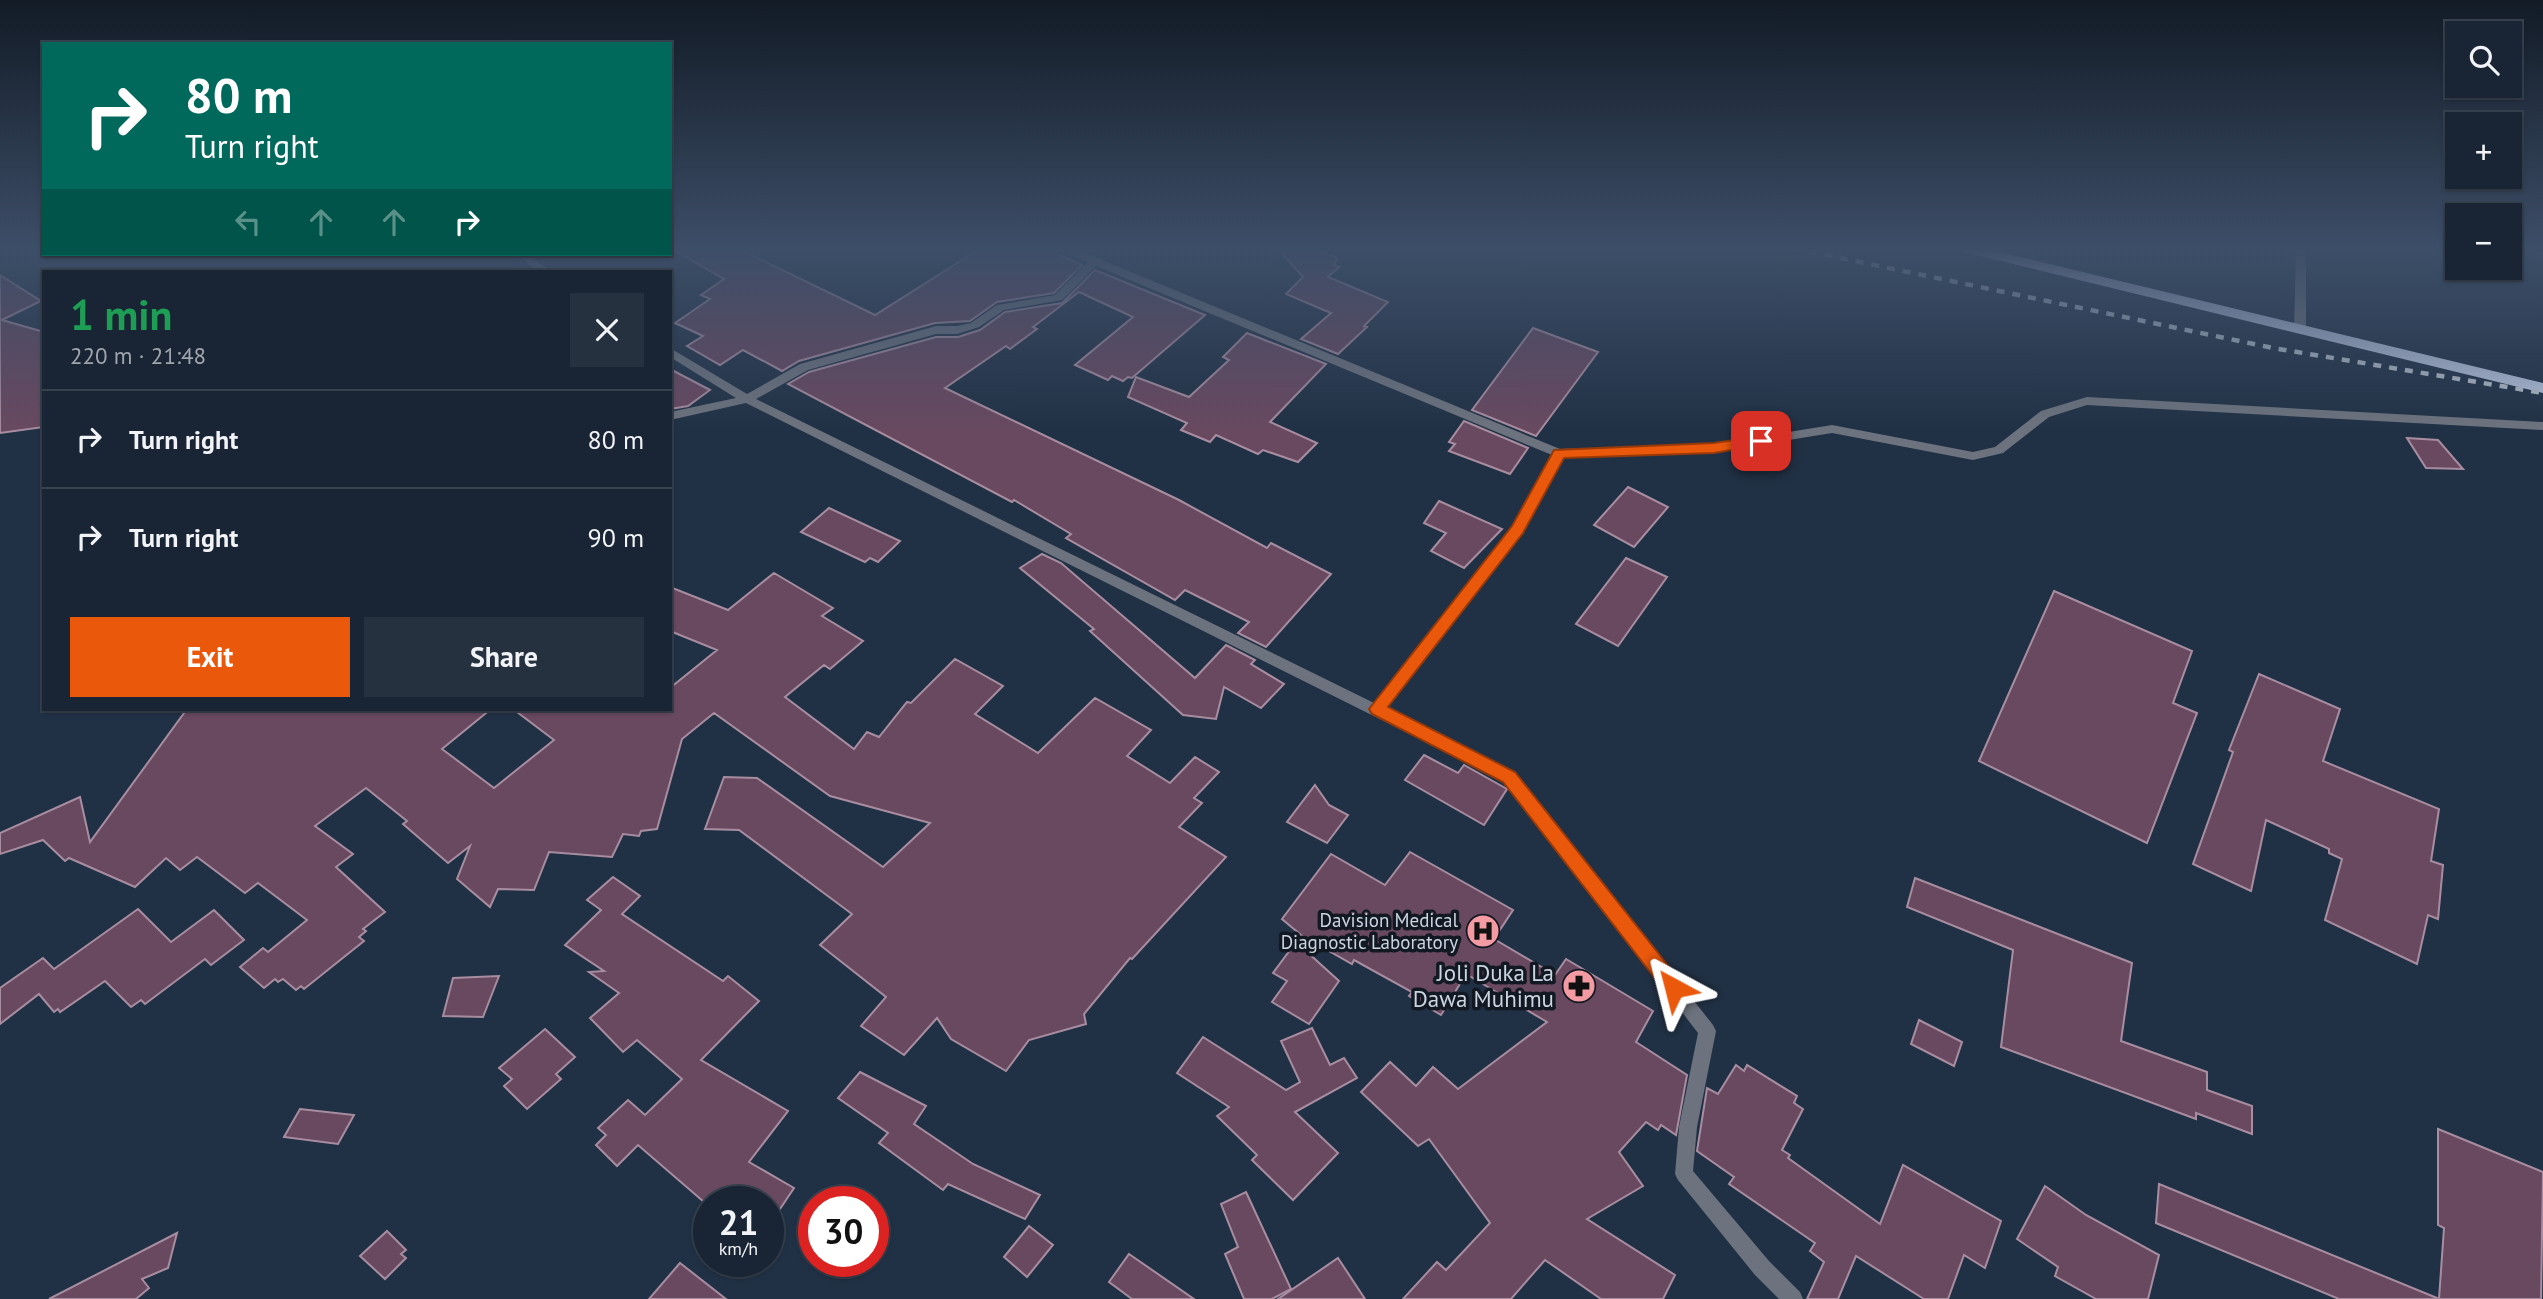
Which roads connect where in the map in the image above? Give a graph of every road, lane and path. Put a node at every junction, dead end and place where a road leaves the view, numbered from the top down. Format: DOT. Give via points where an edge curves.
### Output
graph roads {
  1 [pos="999,309"];
  2 [pos="1210,309"];
  3 [pos="2215,309"];
  4 [pos="2300,309"];
  5 [pos="2300,329"];
  6 [pos="672,353"];
  7 [pos="2543,388"];
  8 [pos="747,399"];
  9 [pos="672,416"];
  10 [pos="2543,426"];
  11 [pos="1559,453"];
  12 [pos="1377,709"];
  13 [pos="1793,1299"];
  1 -- 8 [label="street" via="975,325 936,330 804,366"];
  2 -- 11 [label="street"];
  3 -- 5 [label="highway"];
  4 -- 5 [label="street"];
  5 -- 7 [label="highway"];
  6 -- 8 [label="street"];
  8 -- 9 [label="street"];
  8 -- 12 [label="street"];
  10 -- 11 [label="street" via="2087,401 2045,414 1999,450 1973,456 1832,429 1714,448"];
  11 -- 12 [label="street" via="1518,529"];
  12 -- 13 [label="street" via="1509,777 1707,1031 1688,1127 1684,1174"];
}
